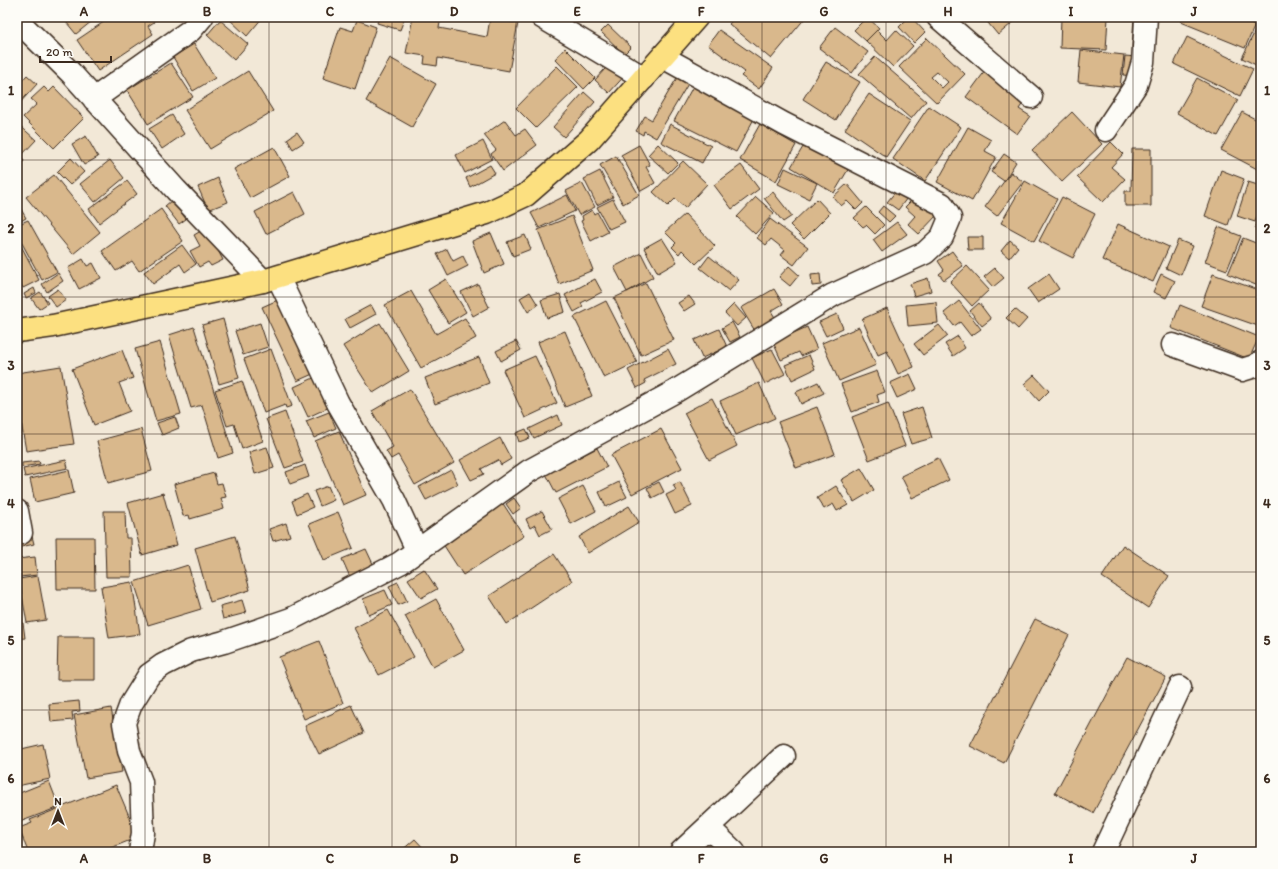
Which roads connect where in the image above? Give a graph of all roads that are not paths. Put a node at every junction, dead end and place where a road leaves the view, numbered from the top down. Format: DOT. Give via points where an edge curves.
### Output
graph roads {
  1 [pos="202,17"];
  2 [pos="542,17"];
  3 [pos="697,17"];
  4 [pos="938,17"];
  5 [pos="1146,17"];
  6 [pos="17,20"];
  7 [pos="663,56"];
  8 [pos="644,78"];
  9 [pos="1031,97"];
  10 [pos="94,99"];
  11 [pos="1106,130"];
  12 [pos="270,279"];
  13 [pos="17,331"];
  14 [pos="1173,345"];
  15 [pos="1261,362"];
  16 [pos="17,511"];
  17 [pos="21,533"];
  18 [pos="417,550"];
  19 [pos="1180,687"];
  20 [pos="784,756"];
  21 [pos="708,827"];
  22 [pos="140,852"];
  23 [pos="681,852"];
  24 [pos="734,852"];
  25 [pos="1103,852"];
  1 -- 10 [label="street" via="191,30"];
  2 -- 8 [label="street"];
  3 -- 7 [label="main road"];
  4 -- 9 [label="street"];
  5 -- 11 [label="street" via="1142,62 1136,85"];
  6 -- 10 [label="street"];
  7 -- 8 [label="main road"];
  7 -- 18 [label="street" via="784,124 942,204 950,218 942,237 925,253 833,295 674,392 529,471"];
  8 -- 12 [label="main road" via="589,140 526,195 487,213"];
  10 -- 12 [label="street" via="176,190"];
  12 -- 13 [label="main road" via="53,326"];
  12 -- 18 [label="street" via="394,500"];
  14 -- 15 [label="street" via="1242,370"];
  16 -- 17 [label="street"];
  18 -- 22 [label="street" via="400,563 291,619 191,651 149,675 131,704 124,723 129,750 140,782 143,833"];
  19 -- 25 [label="street"];
  20 -- 21 [label="street"];
  21 -- 23 [label="street"];
  21 -- 24 [label="street"];
}
